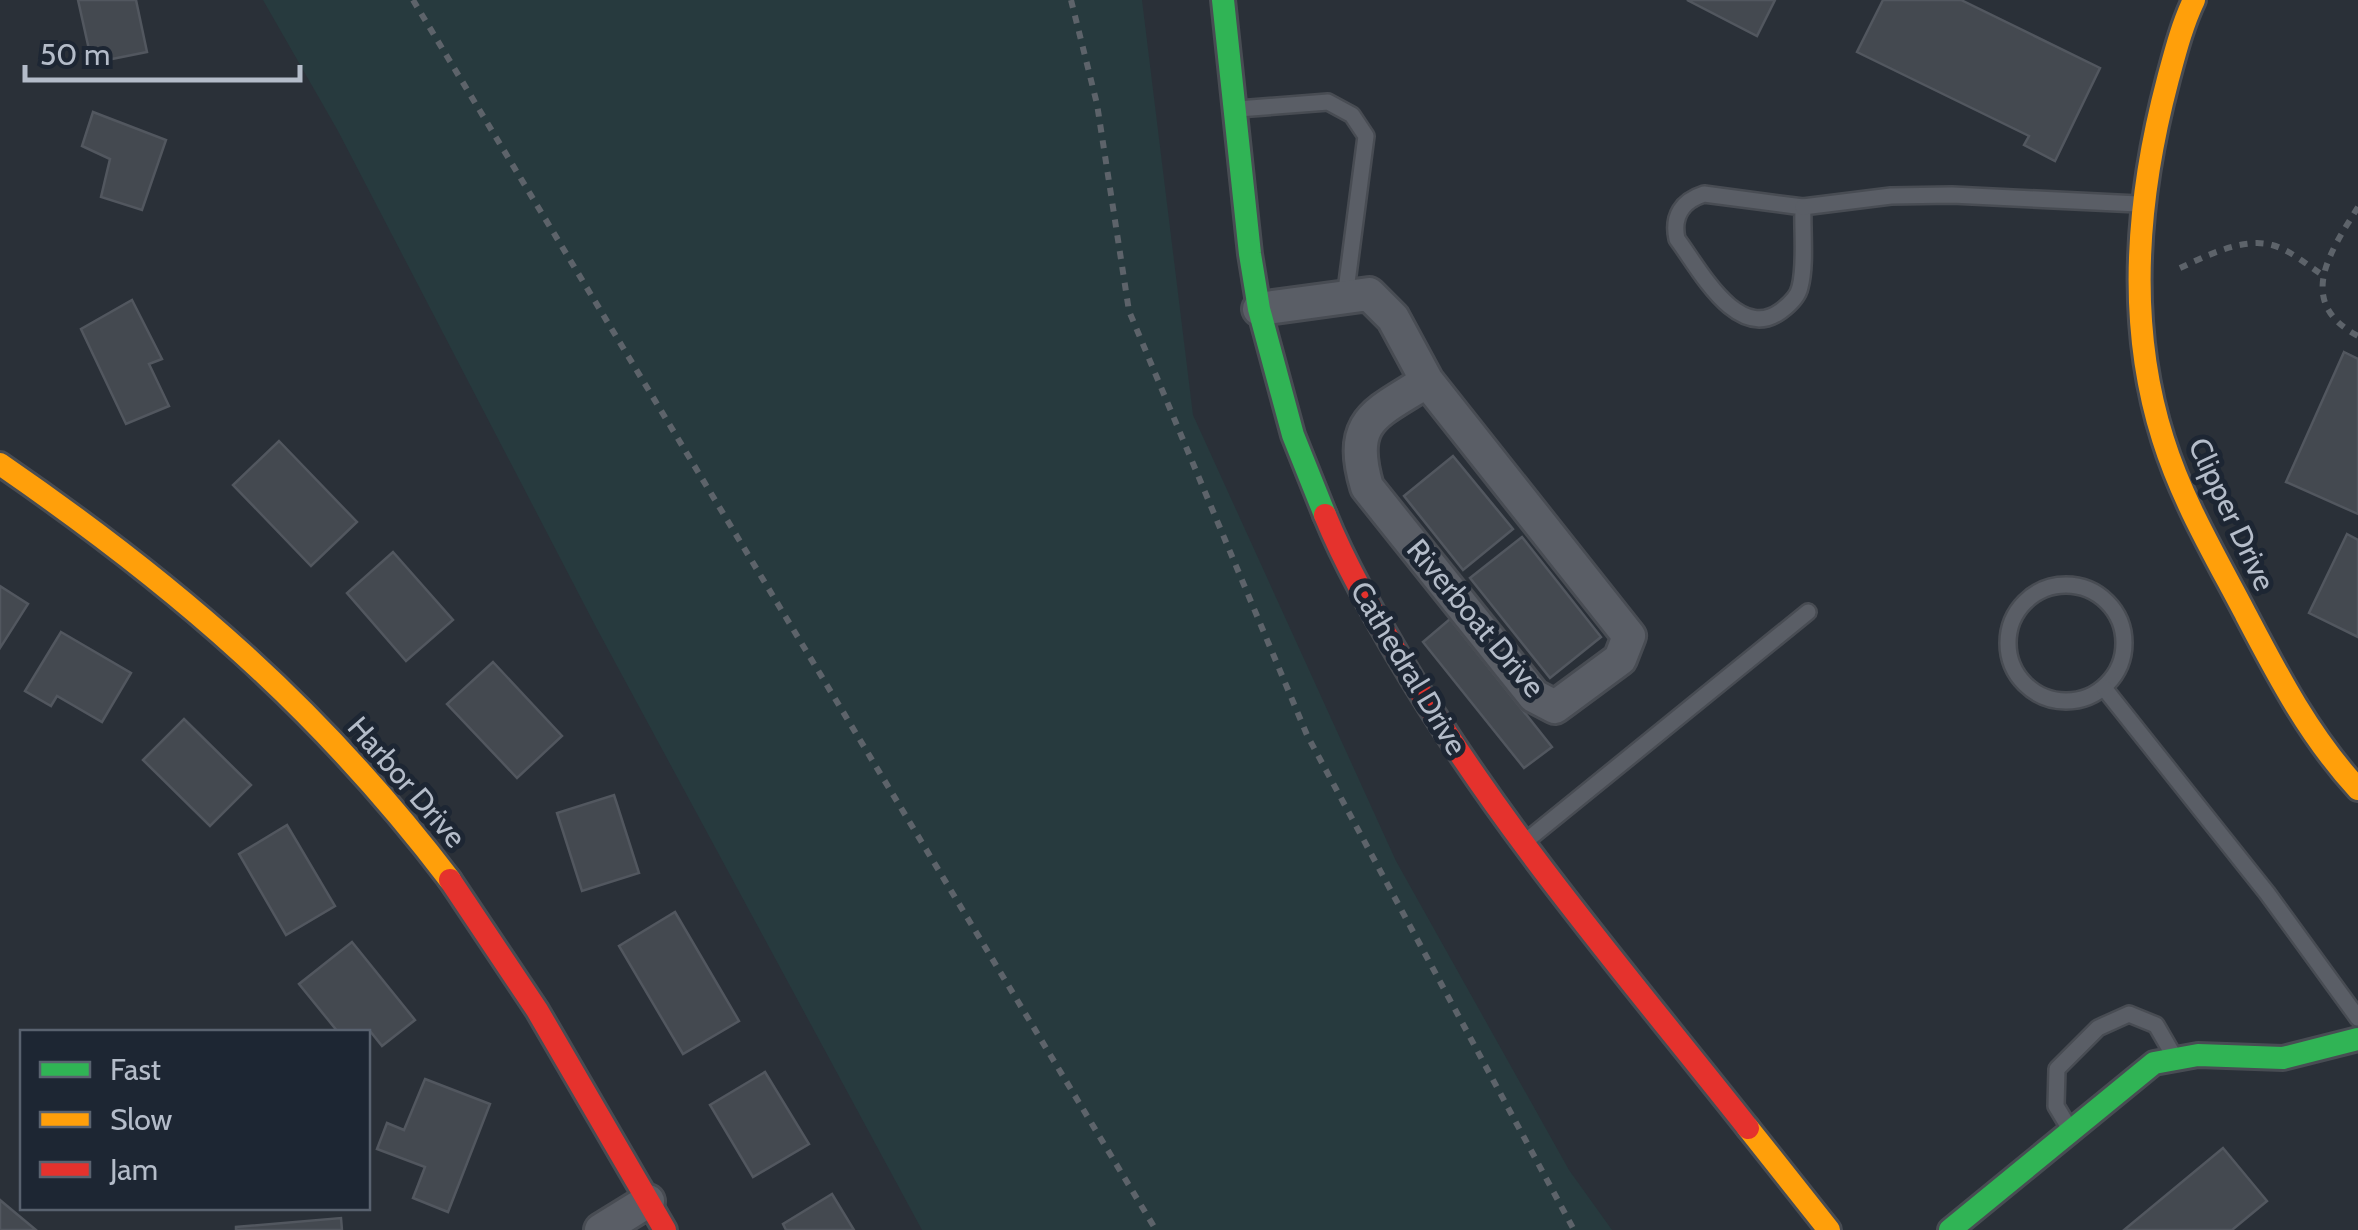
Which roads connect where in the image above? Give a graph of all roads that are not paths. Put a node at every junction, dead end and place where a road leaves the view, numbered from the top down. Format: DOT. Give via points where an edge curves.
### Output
graph roads {
  1 [pos="1222,0"];
  2 [pos="2183,4"];
  3 [pos="1234,110"];
  4 [pos="2142,205"];
  5 [pos="1803,207"];
  6 [pos="1345,298"];
  7 [pos="1259,309"];
  8 [pos="1427,380"];
  9 [pos="0,464"];
  10 [pos="1808,612"];
  11 [pos="2104,688"];
  12 [pos="2358,788"];
  13 [pos="1522,844"];
  14 [pos="2358,1018"];
  15 [pos="2358,1040"];
  16 [pos="2174,1054"];
  17 [pos="2070,1129"];
  18 [pos="648,1201"];
  19 [pos="601,1230"];
  20 [pos="665,1230"];
  21 [pos="1828,1230"];
  22 [pos="1950,1230"];
  1 -- 3 [label="street, Cathedral Drive"];
  2 -- 4 [label="street, Clipper Drive"];
  3 -- 6 [label="lane" via="1328,102 1352,115 1366,136"];
  3 -- 7 [label="street, Cathedral Drive"];
  4 -- 5 [label="lane" via="1952,195"];
  4 -- 12 [label="street, Clipper Drive" via="2146,356 2181,489 2296,713"];
  5 -- 5 [label="lane" via="1800,287 1775,316 1755,319 1736,314 1677,239 1674,226 1690,198 1704,194"];
  6 -- 7 [label="street, Riverboat Drive"];
  6 -- 8 [label="street, Riverboat Drive" via="1369,294 1392,318"];
  7 -- 13 [label="street, Cathedral Drive" via="1292,435 1327,522 1439,725"];
  8 -- 8 [label="street, Riverboat Drive" via="1629,636 1620,659 1555,707 1534,696 1368,487 1359,441 1370,418"];
  9 -- 18 [label="street, Harbor Drive" via="194,608 300,705 378,790 516,975"];
  10 -- 13 [label="lane"];
  11 -- 11 [label="lane" via="2123,656 2119,618 2092,591 2055,586 2037,593 2012,621 2010,660 2018,677 2049,699 2068,702"];
  11 -- 14 [label="lane"];
  13 -- 21 [label="street, Cathedral Drive"];
  15 -- 16 [label="street" via="2279,1058"];
  16 -- 17 [label="street" via="2154,1062"];
  16 -- 17 [label="lane" via="2156,1025 2128,1014 2098,1028 2056,1069 2056,1106"];
  17 -- 22 [label="street"];
  18 -- 19 [label="street"];
  18 -- 20 [label="street, Harbor Drive"];
}
